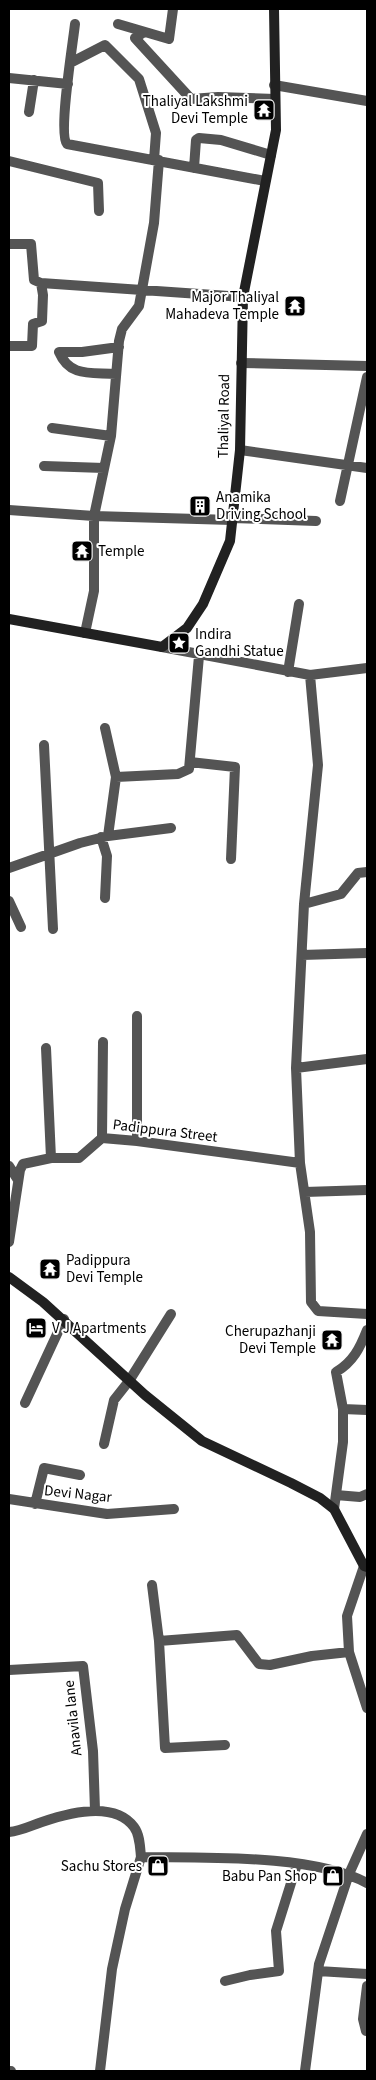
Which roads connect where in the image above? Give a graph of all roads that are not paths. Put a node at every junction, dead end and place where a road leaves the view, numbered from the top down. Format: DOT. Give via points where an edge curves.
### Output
graph roads {
  1 [pos="173,9"];
  2 [pos="274,9"];
  3 [pos="75,24"];
  4 [pos="118,24"];
  5 [pos="144,32"];
  6 [pos="70,63"];
  7 [pos="9,78"];
  8 [pos="34,80"];
  9 [pos="68,84"];
  10 [pos="274,85"];
  11 [pos="275,99"];
  12 [pos="367,101"];
  13 [pos="29,112"];
  14 [pos="270,155"];
  15 [pos="156,160"];
  16 [pos="9,161"];
  17 [pos="194,168"];
  18 [pos="265,181"];
  19 [pos="99,211"];
  20 [pos="9,244"];
  21 [pos="41,283"];
  22 [pos="142,291"];
  23 [pos="243,297"];
  24 [pos="9,346"];
  25 [pos="119,346"];
  26 [pos="240,363"];
  27 [pos="367,366"];
  28 [pos="116,374"];
  29 [pos="367,377"];
  30 [pos="52,428"];
  31 [pos="111,436"];
  32 [pos="240,450"];
  33 [pos="44,466"];
  34 [pos="347,466"];
  35 [pos="104,468"];
  36 [pos="367,468"];
  37 [pos="340,502"];
  38 [pos="9,510"];
  39 [pos="94,516"];
  40 [pos="232,519"];
  41 [pos="316,521"];
  42 [pos="299,604"];
  43 [pos="9,619"];
  44 [pos="85,633"];
  45 [pos="162,647"];
  46 [pos="200,656"];
  47 [pos="367,668"];
  48 [pos="288,672"];
  49 [pos="310,675"];
  50 [pos="105,728"];
  51 [pos="44,745"];
  52 [pos="190,762"];
  53 [pos="116,777"];
  54 [pos="171,828"];
  55 [pos="104,837"];
  56 [pos="51,854"];
  57 [pos="231,859"];
  58 [pos="9,868"];
  59 [pos="367,872"];
  60 [pos="105,898"];
  61 [pos="9,901"];
  62 [pos="304,904"];
  63 [pos="20,928"];
  64 [pos="53,930"];
  65 [pos="367,953"];
  66 [pos="302,955"];
  67 [pos="137,1016"];
  68 [pos="103,1042"];
  69 [pos="46,1048"];
  70 [pos="367,1059"];
  71 [pos="296,1068"];
  72 [pos="102,1138"];
  73 [pos="137,1141"];
  74 [pos="51,1158"];
  75 [pos="300,1163"];
  76 [pos="9,1166"];
  77 [pos="18,1180"];
  78 [pos="367,1190"];
  79 [pos="304,1192"];
  80 [pos="9,1242"];
  81 [pos="9,1278"];
  82 [pos="170,1314"];
  83 [pos="367,1314"];
  84 [pos="64,1320"];
  85 [pos="367,1330"];
  86 [pos="129,1380"];
  87 [pos="25,1403"];
  88 [pos="343,1409"];
  89 [pos="367,1410"];
  90 [pos="104,1444"];
  91 [pos="80,1475"];
  92 [pos="367,1494"];
  93 [pos="336,1495"];
  94 [pos="9,1500"];
  95 [pos="35,1504"];
  96 [pos="174,1509"];
  97 [pos="334,1509"];
  98 [pos="366,1567"];
  99 [pos="152,1585"];
  100 [pos="159,1641"];
  101 [pos="348,1652"];
  102 [pos="9,1670"];
  103 [pos="367,1708"];
  104 [pos="225,1745"];
  105 [pos="95,1810"];
  106 [pos="9,1832"];
  107 [pos="367,1834"];
  108 [pos="142,1857"];
  109 [pos="297,1864"];
  110 [pos="350,1874"];
  111 [pos="367,1883"];
  112 [pos="318,1971"];
  113 [pos="367,1974"];
  114 [pos="225,1981"];
  115 [pos="367,1986"];
  116 [pos="366,2031"];
  117 [pos="100,2071"];
  118 [pos="305,2071"];
  1 -- 5 [label="street" via="169,39"];
  2 -- 10 [label="street, Thaliyal Road"];
  3 -- 6 [label="street"];
  4 -- 5 [label="street"];
  5 -- 11 [label="street" via="135,38 192,99"];
  6 -- 9 [label="street"];
  6 -- 15 [label="street" via="105,45 139,78 156,132"];
  7 -- 8 [label="street"];
  8 -- 9 [label="street"];
  8 -- 13 [label="street"];
  9 -- 15 [label="street" via="64,138 67,144"];
  10 -- 11 [label="street, Thaliyal Road"];
  10 -- 12 [label="street"];
  11 -- 14 [label="street, Thaliyal Road" via="276,130"];
  14 -- 17 [label="street" via="221,140 199,138 196,140"];
  14 -- 18 [label="street, Thaliyal Road"];
  15 -- 17 [label="street"];
  15 -- 22 [label="street" via="154,223"];
  16 -- 19 [label="street" via="98,183"];
  17 -- 18 [label="street"];
  18 -- 23 [label="street, Thaliyal Road"];
  20 -- 21 [label="street" via="31,244 34,280"];
  21 -- 22 [label="street"];
  21 -- 24 [label="street" via="44,295 42,321 33,324 32,346"];
  22 -- 23 [label="street"];
  22 -- 25 [label="street" via="139,306 122,329"];
  23 -- 26 [label="street, Thaliyal Road"];
  25 -- 28 [label="street"];
  25 -- 28 [label="street" via="59,352 71,370"];
  26 -- 27 [label="street"];
  26 -- 32 [label="street, Thaliyal Road"];
  28 -- 31 [label="street"];
  29 -- 34 [label="street"];
  30 -- 31 [label="street"];
  31 -- 35 [label="street"];
  32 -- 34 [label="street"];
  32 -- 40 [label="street, Thaliyal Road"];
  33 -- 35 [label="street"];
  34 -- 36 [label="street"];
  34 -- 37 [label="street"];
  35 -- 39 [label="street"];
  38 -- 39 [label="street"];
  39 -- 40 [label="street"];
  39 -- 44 [label="street" via="94,591"];
  40 -- 41 [label="street"];
  40 -- 45 [label="street, Thaliyal Road" via="230,541 203,604 187,628"];
  42 -- 48 [label="street"];
  43 -- 44 [label="street"];
  44 -- 45 [label="street"];
  45 -- 46 [label="street"];
  46 -- 48 [label="street"];
  46 -- 52 [label="street" via="193,703"];
  47 -- 49 [label="street"];
  48 -- 49 [label="street"];
  49 -- 62 [label="street" via="318,765"];
  50 -- 53 [label="street"];
  51 -- 56 [label="street"];
  52 -- 53 [label="street" via="189,769 178,774"];
  52 -- 57 [label="street" via="234,767"];
  53 -- 55 [label="street"];
  54 -- 55 [label="street"];
  55 -- 56 [label="street" via="80,842"];
  55 -- 60 [label="street" via="107,856"];
  56 -- 58 [label="street"];
  56 -- 64 [label="street"];
  59 -- 62 [label="street" via="358,873 342,894"];
  61 -- 63 [label="street"];
  62 -- 66 [label="street"];
  65 -- 66 [label="street"];
  66 -- 71 [label="street"];
  67 -- 73 [label="street"];
  68 -- 72 [label="street"];
  69 -- 74 [label="street"];
  70 -- 71 [label="street"];
  71 -- 75 [label="street"];
  72 -- 73 [label="street, Padippura Street"];
  72 -- 74 [label="street, Padippura Street" via="79,1158"];
  73 -- 75 [label="street, Padippura Street"];
  74 -- 77 [label="street, Padippura Street" via="23,1164"];
  75 -- 79 [label="street"];
  76 -- 77 [label="street"];
  77 -- 80 [label="street, Padippura Street"];
  78 -- 79 [label="street"];
  79 -- 83 [label="street" via="310,1232 311,1302 318,1311"];
  81 -- 84 [label="street" via="16,1280"];
  82 -- 86 [label="street"];
  84 -- 86 [label="street"];
  84 -- 87 [label="street"];
  85 -- 88 [label="street" via="359,1350 347,1366 336,1372"];
  86 -- 90 [label="street" via="114,1400"];
  86 -- 97 [label="street" via="202,1440 320,1498"];
  88 -- 89 [label="street"];
  88 -- 93 [label="street" via="343,1442"];
  91 -- 95 [label="street" via="44,1468"];
  92 -- 93 [label="street"];
  93 -- 97 [label="street"];
  94 -- 95 [label="street, Devi Nagar"];
  95 -- 96 [label="street, Devi Nagar" via="107,1514"];
  97 -- 98 [label="street"];
  98 -- 101 [label="street" via="347,1616"];
  99 -- 100 [label="street"];
  100 -- 101 [label="street" via="237,1635 259,1664 270,1665"];
  100 -- 104 [label="street" via="165,1748"];
  101 -- 103 [label="street"];
  102 -- 105 [label="street, Anavila lane" via="83,1666 93,1751"];
  105 -- 106 [label="street" via="69,1814 22,1831"];
  105 -- 108 [label="street" via="114,1814 133,1826"];
  107 -- 110 [label="street"];
  108 -- 109 [label="street" via="250,1859"];
  108 -- 117 [label="street" via="125,1909 112,1969"];
  109 -- 110 [label="street"];
  109 -- 114 [label="street" via="276,1930 279,1971"];
  110 -- 111 [label="street"];
  110 -- 112 [label="street"];
  112 -- 113 [label="street"];
  112 -- 118 [label="street"];
  115 -- 116 [label="street" via="363,2019"];
}
